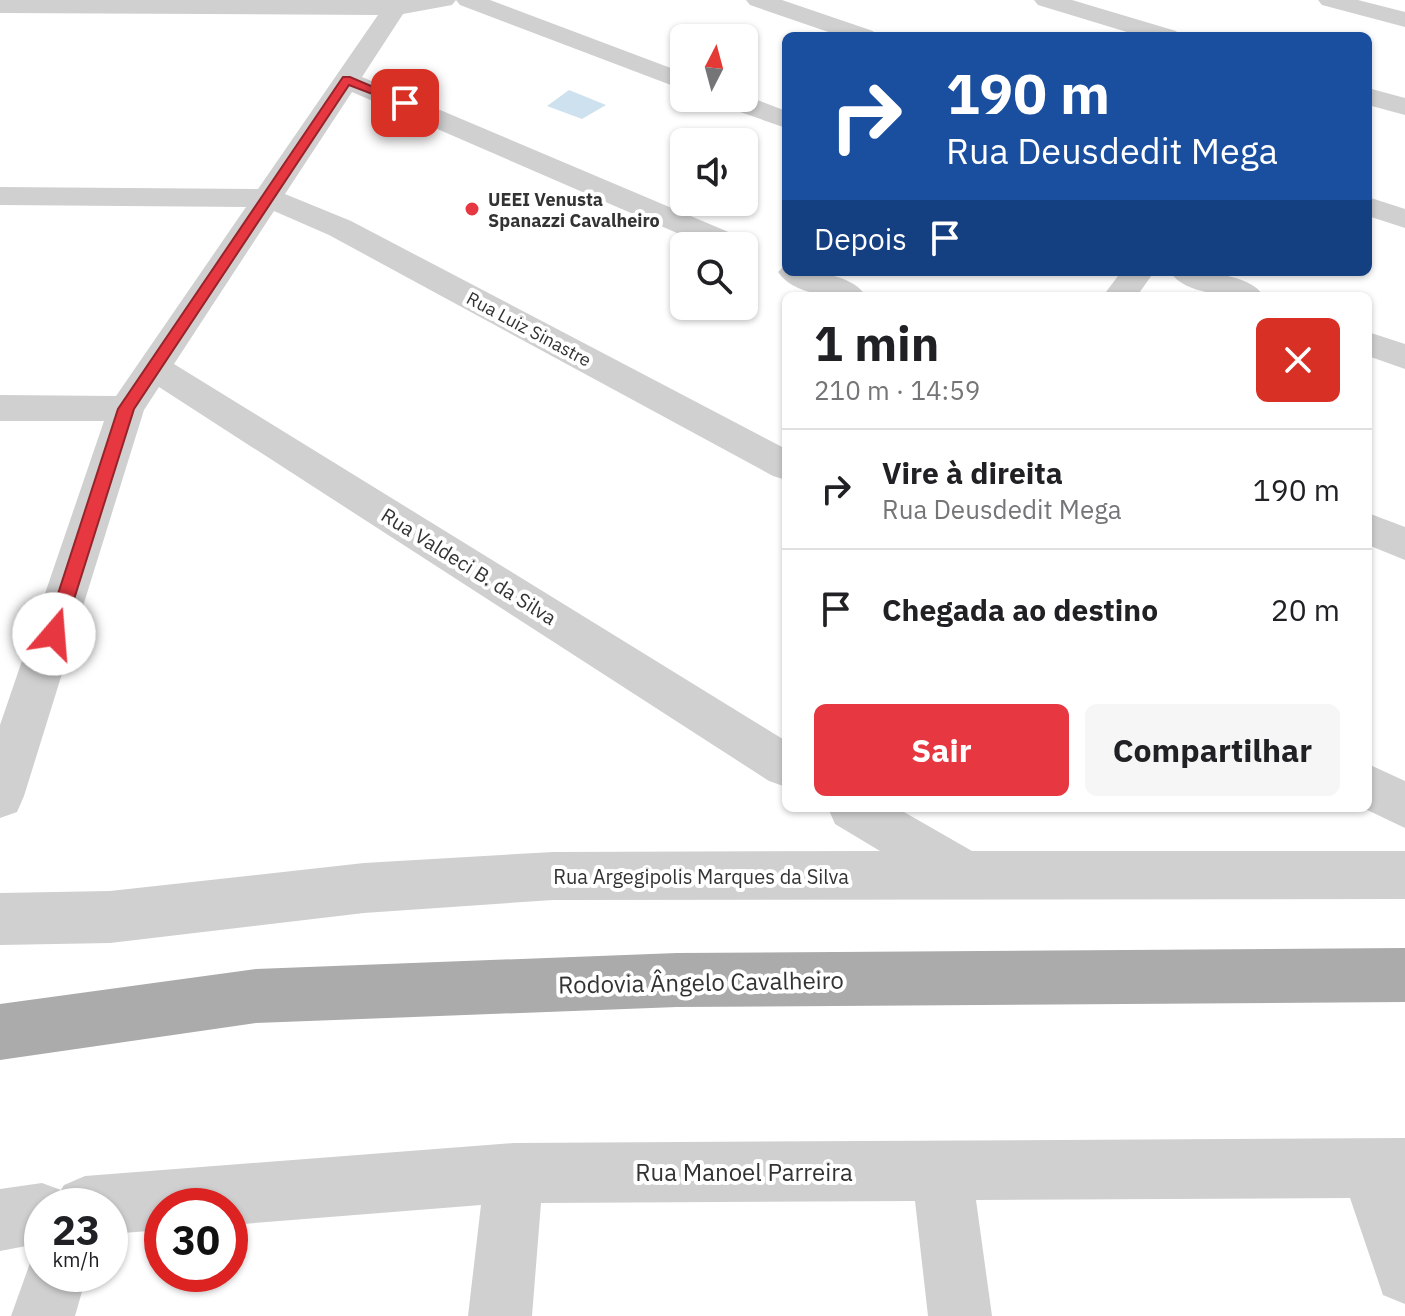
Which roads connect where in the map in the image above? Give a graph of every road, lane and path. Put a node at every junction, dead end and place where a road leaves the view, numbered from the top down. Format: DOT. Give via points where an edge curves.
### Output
graph roads {
  1 [pos="444,0"];
  2 [pos="468,0"];
  3 [pos="758,0"];
  4 [pos="1046,0"];
  5 [pos="1330,0"];
  6 [pos="397,4"];
  7 [pos="0,6"];
  8 [pos="1353,11"];
  9 [pos="1405,20"];
  10 [pos="852,32"];
  11 [pos="1154,32"];
  12 [pos="670,77"];
  13 [pos="347,80"];
  14 [pos="1372,97"];
  15 [pos="1405,107"];
  16 [pos="758,110"];
  17 [pos="782,119"];
  18 [pos="0,196"];
  19 [pos="270,198"];
  20 [pos="1372,207"];
  21 [pos="1405,219"];
  22 [pos="765,259"];
  23 [pos="804,276"];
  24 [pos="1196,276"];
  25 [pos="840,292"];
  26 [pos="1237,292"];
  27 [pos="1372,345"];
  28 [pos="1405,357"];
  29 [pos="152,366"];
  30 [pos="0,408"];
  31 [pos="126,409"];
  32 [pos="782,464"];
  33 [pos="1372,530"];
  34 [pos="1405,544"];
  35 [pos="782,763"];
  36 [pos="1372,788"];
  37 [pos="0,796"];
  38 [pos="1405,806"];
  39 [pos="859,812"];
  40 [pos="965,875"];
  41 [pos="1405,875"];
  42 [pos="0,919"];
  43 [pos="1405,975"];
  44 [pos="0,1032"];
  45 [pos="1387,1168"];
  46 [pos="942,1171"];
  47 [pos="514,1173"];
  48 [pos="128,1203"];
  49 [pos="24,1216"];
  50 [pos="0,1220"];
  51 [pos="1405,1273"];
  52 [pos="50,1292"];
  53 [pos="43,1316"];
  54 [pos="500,1316"];
  55 [pos="960,1316"];
  1 -- 6 [label="street"];
  2 -- 12 [label="street"];
  3 -- 10 [label="street"];
  4 -- 11 [label="street"];
  5 -- 8 [label="street"];
  6 -- 7 [label="street"];
  6 -- 13 [label="street"];
  8 -- 9 [label="street"];
  13 -- 19 [label="street"];
  13 -- 22 [label="street"];
  14 -- 15 [label="street"];
  16 -- 17 [label="street"];
  18 -- 19 [label="street"];
  19 -- 29 [label="street"];
  19 -- 32 [label="street, Rua Luiz Sinastre" via="340,228"];
  20 -- 21 [label="street"];
  23 -- 25 [label="street"];
  24 -- 26 [label="street"];
  27 -- 28 [label="street"];
  29 -- 31 [label="street"];
  29 -- 35 [label="street, Rua Valdeci B. da Silva"];
  30 -- 31 [label="street"];
  31 -- 37 [label="street"];
  33 -- 34 [label="street"];
  36 -- 38 [label="street"];
  39 -- 40 [label="street"];
  40 -- 41 [label="street, Rua Argegipolis Marques da Silva"];
  40 -- 42 [label="street, Rua Argegipolis Marques da Silva" via="553,876 364,888 110,917"];
  43 -- 44 [label="main road, Rodovia Ângelo Cavalheiro" via="677,980 256,996"];
  45 -- 46 [label="street, Rua Manoel Parreira"];
  45 -- 51 [label="street"];
  46 -- 47 [label="street, Rua Manoel Parreira"];
  46 -- 55 [label="street"];
  47 -- 48 [label="street, Rua Manoel Parreira"];
  47 -- 54 [label="street"];
  49 -- 50 [label="street"];
  52 -- 53 [label="street"];
}
